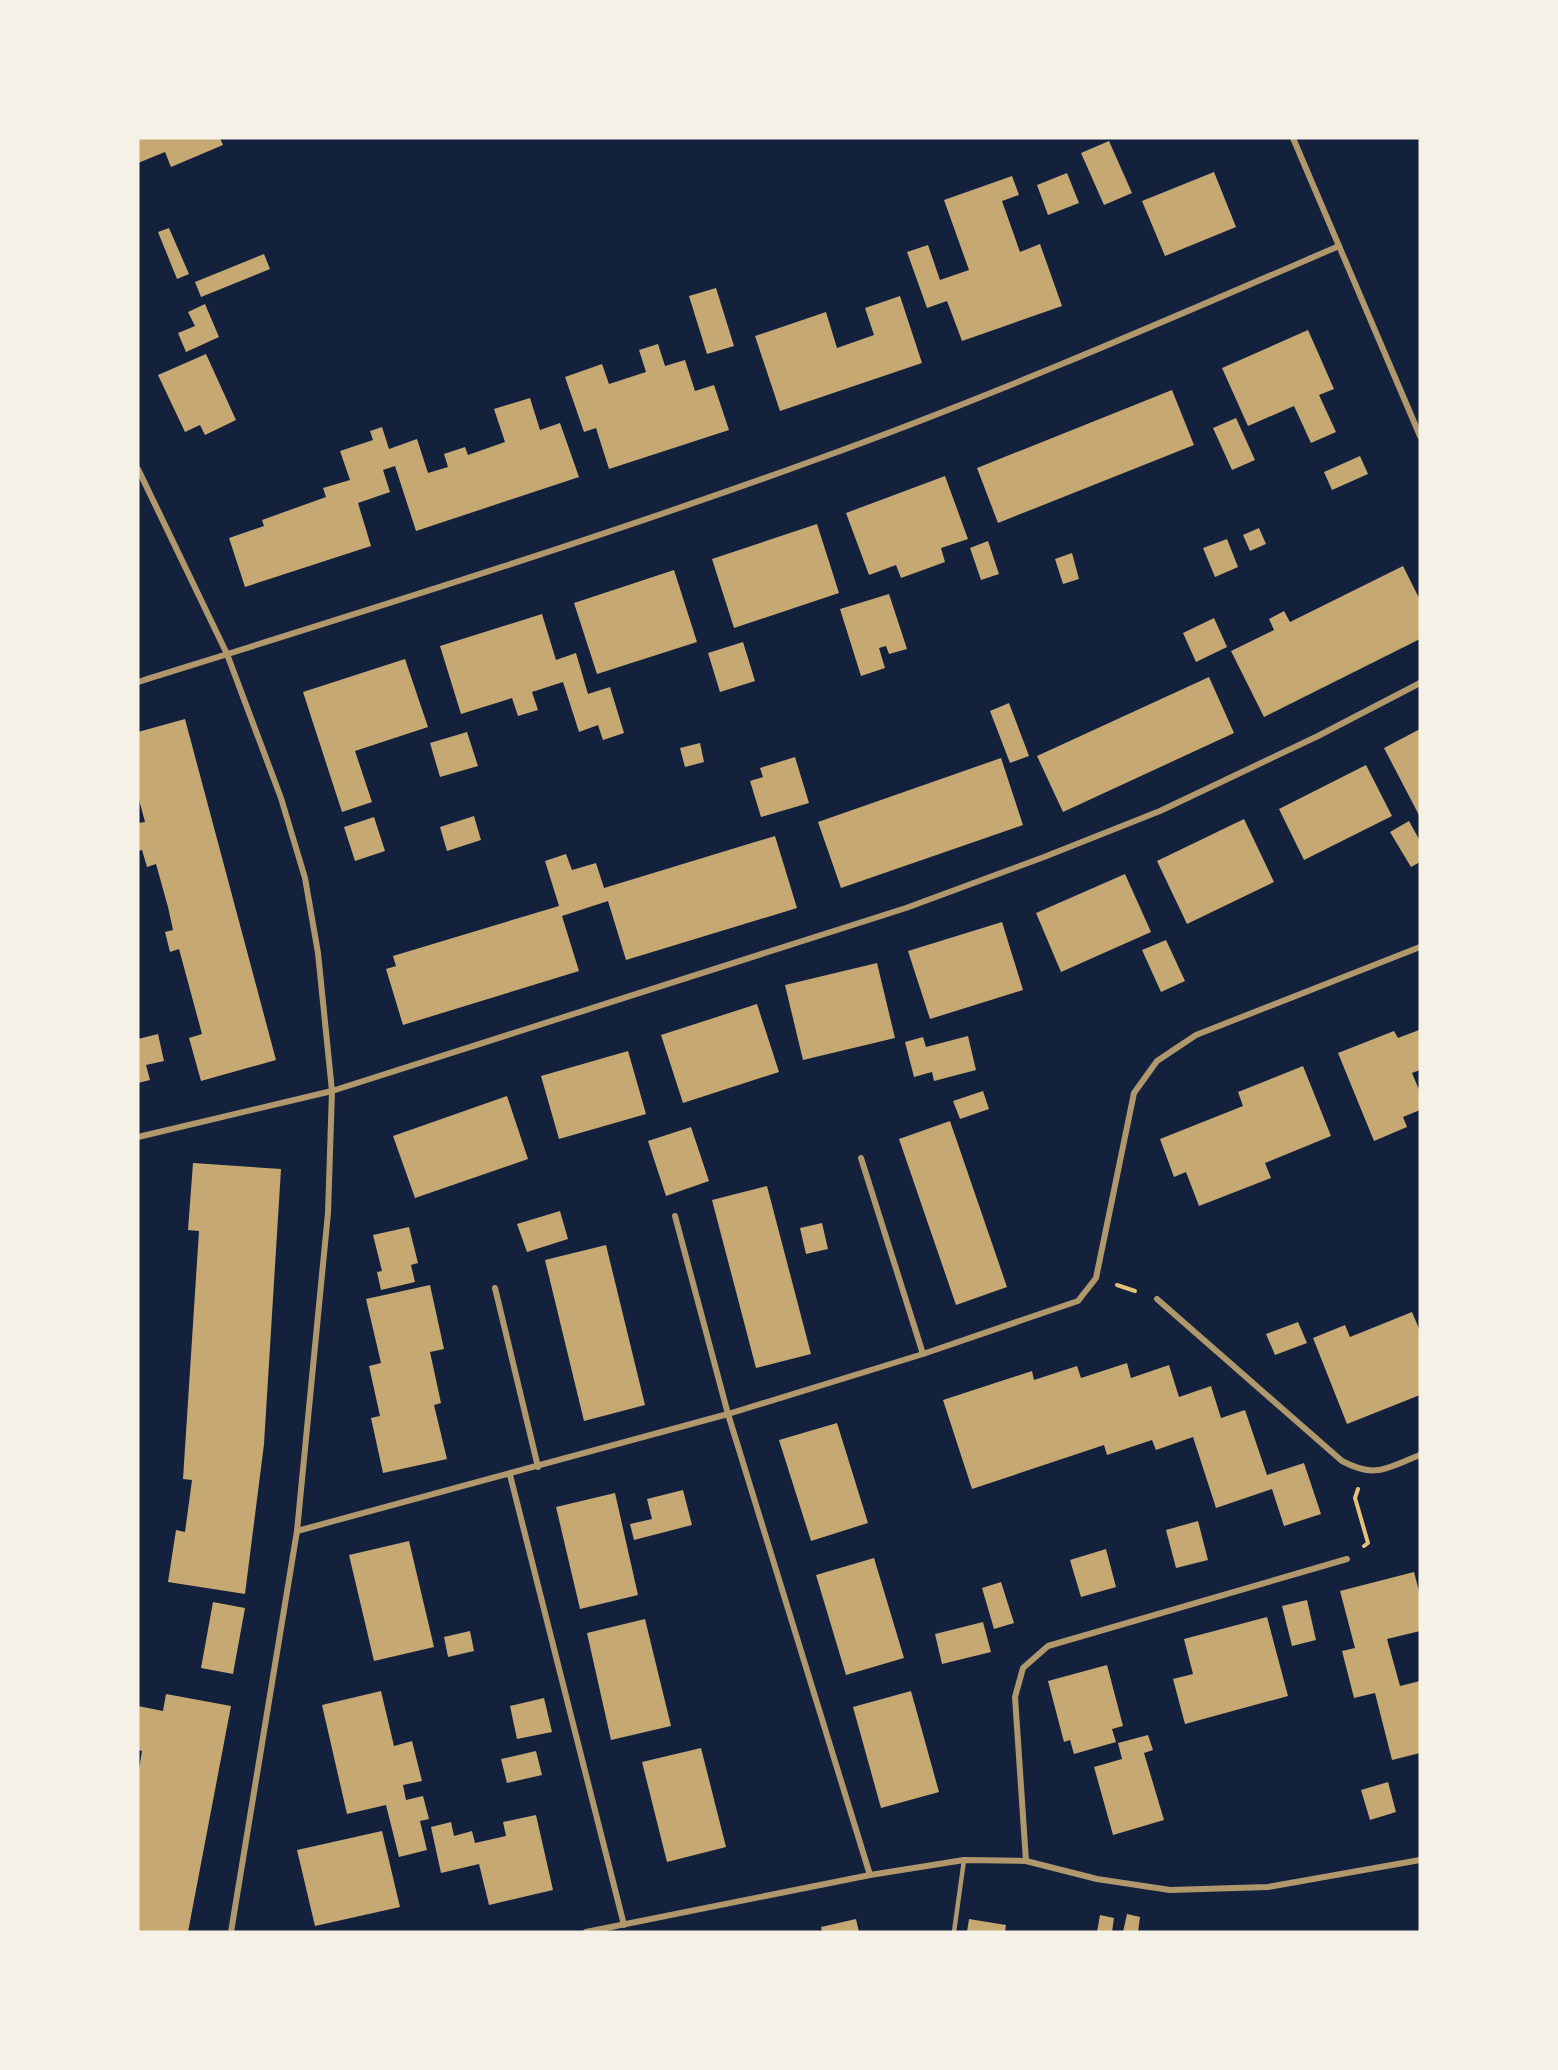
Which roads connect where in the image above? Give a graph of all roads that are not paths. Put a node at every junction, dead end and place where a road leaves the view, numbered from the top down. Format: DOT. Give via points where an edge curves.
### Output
graph roads {
  1 [pos="1293,138"];
  2 [pos="1339,246"];
  3 [pos="1420,436"];
  4 [pos="138,469"];
  5 [pos="227,654"];
  6 [pos="138,682"];
  7 [pos="1420,683"];
  8 [pos="1420,947"];
  9 [pos="332,1091"];
  10 [pos="138,1137"];
  11 [pos="861,1158"];
  12 [pos="675,1216"];
  13 [pos="495,1288"];
  14 [pos="1158,1299"];
  15 [pos="923,1354"];
  16 [pos="729,1414"];
  17 [pos="1420,1455"];
  18 [pos="538,1467"];
  19 [pos="510,1475"];
  20 [pos="297,1531"];
  21 [pos="1347,1559"];
  22 [pos="964,1860"];
  23 [pos="1420,1860"];
  24 [pos="1026,1862"];
  25 [pos="870,1875"];
  26 [pos="624,1925"];
  27 [pos="231,1932"];
  28 [pos="586,1932"];
  29 [pos="954,1932"];
  1 -- 2 [label="street"];
  2 -- 3 [label="street"];
  2 -- 5 [label="street" via="1062,366 817,459 539,556"];
  4 -- 5 [label="street"];
  5 -- 6 [label="street"];
  5 -- 9 [label="street" via="277,787 305,879 327,1025"];
  7 -- 9 [label="street" via="1160,811 1044,857 906,908"];
  8 -- 15 [label="street" via="1196,1035 1157,1061 1134,1093 1096,1278 1078,1301"];
  9 -- 10 [label="street"];
  9 -- 20 [label="street" via="328,1213"];
  11 -- 15 [label="street"];
  12 -- 16 [label="street"];
  13 -- 18 [label="street"];
  14 -- 17 [label="street" via="1342,1461 1362,1471 1377,1471"];
  15 -- 16 [label="street"];
  16 -- 18 [label="street"];
  16 -- 25 [label="street"];
  18 -- 19 [label="street"];
  19 -- 20 [label="street"];
  19 -- 26 [label="street"];
  20 -- 27 [label="street"];
  21 -- 24 [label="street" via="1048,1646 1023,1668 1015,1697"];
  22 -- 24 [label="street"];
  22 -- 25 [label="street"];
  22 -- 29 [label="lane"];
  23 -- 24 [label="street" via="1268,1887 1170,1890 1097,1879"];
  25 -- 26 [label="street"];
  26 -- 28 [label="street"];
}
